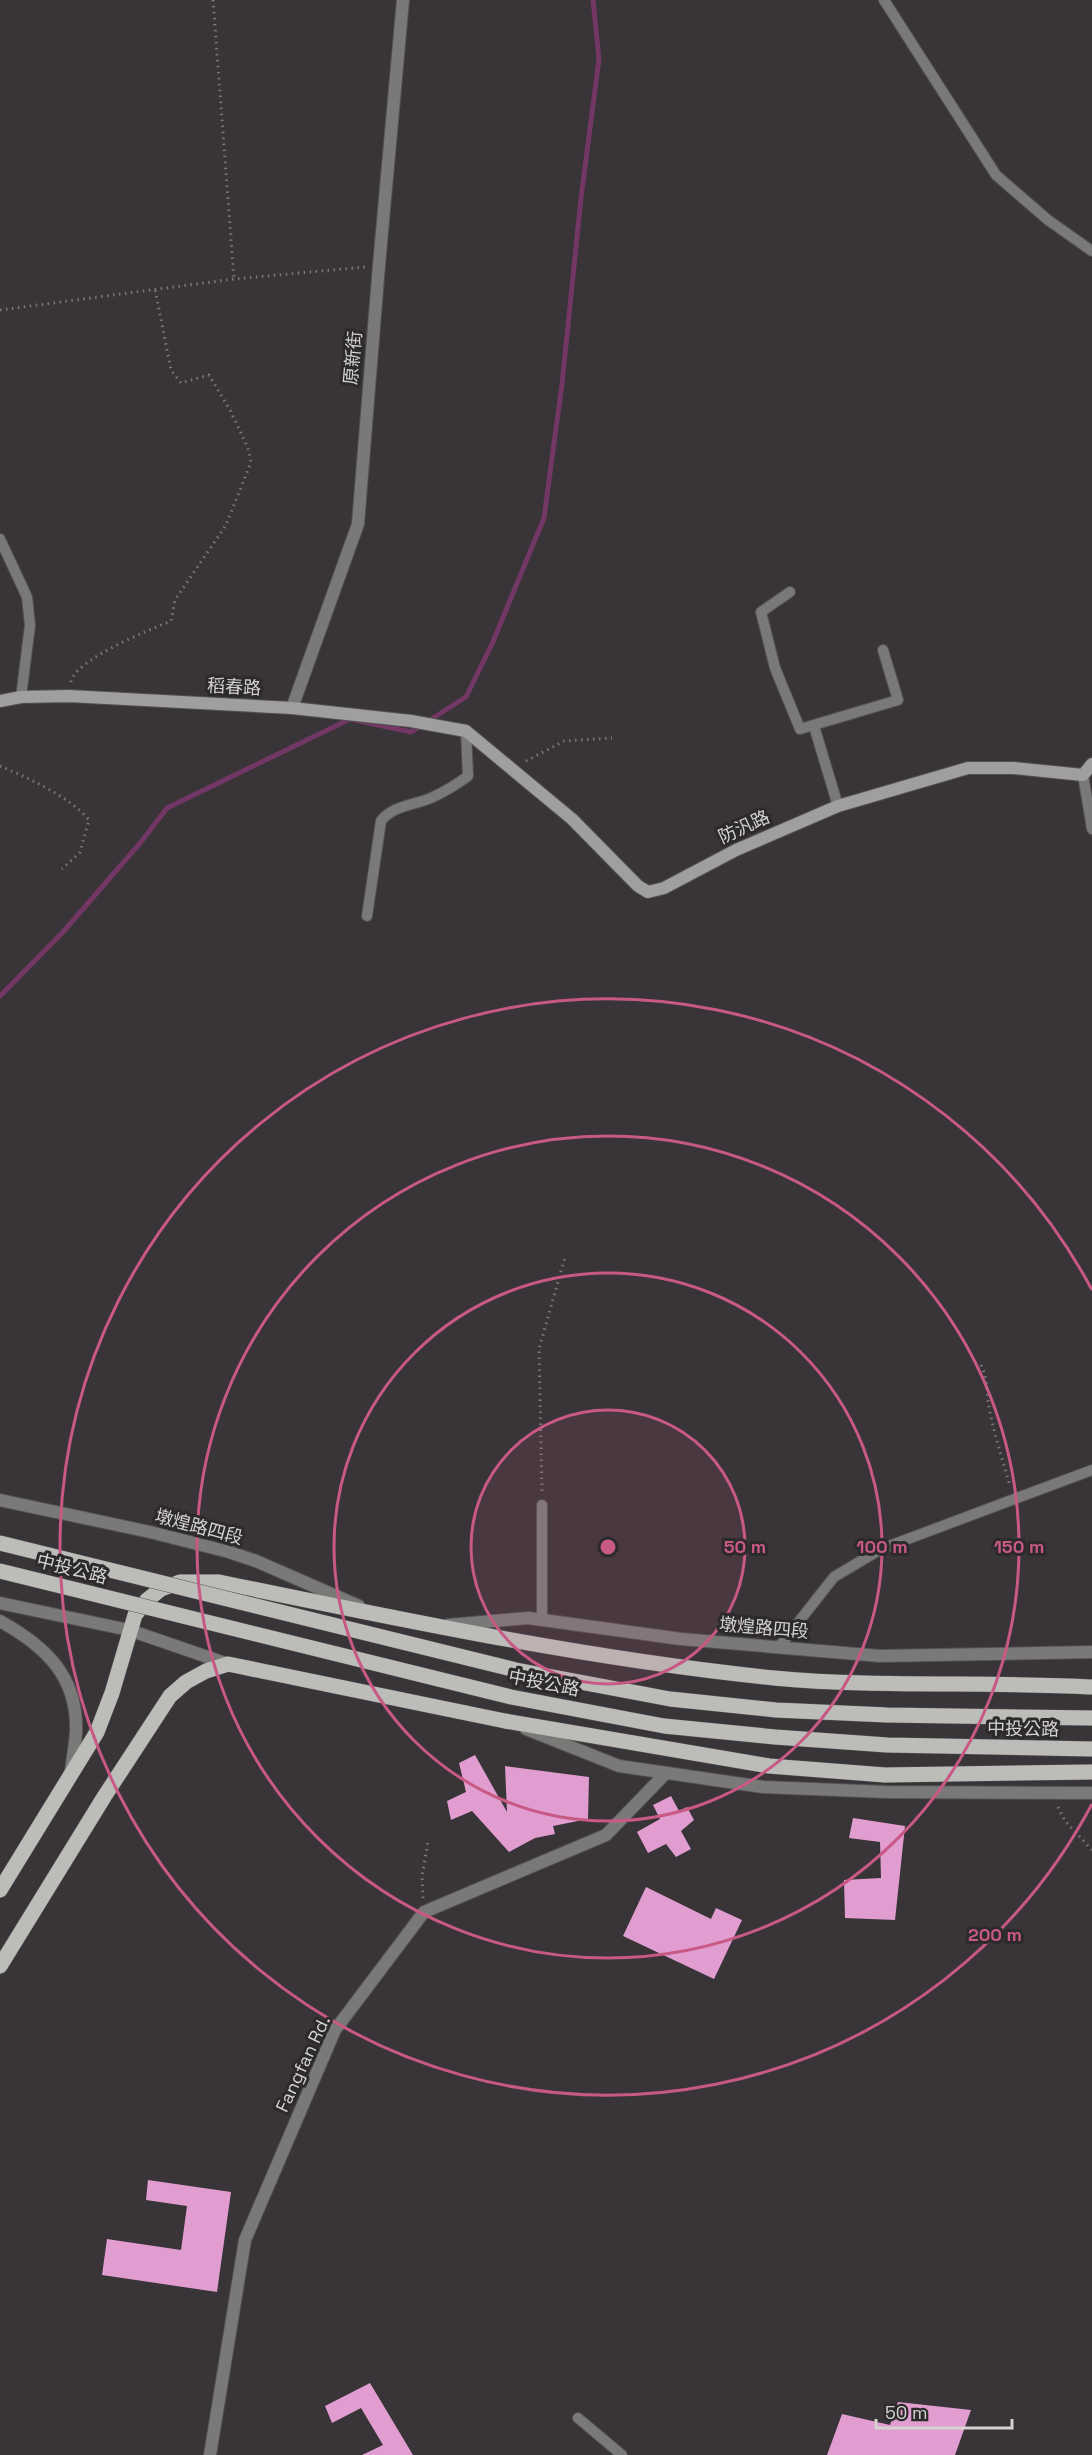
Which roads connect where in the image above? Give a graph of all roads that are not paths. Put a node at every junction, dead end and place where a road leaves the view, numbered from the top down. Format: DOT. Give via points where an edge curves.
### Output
graph roads {
  1 [pos="404,0"];
  2 [pos="884,0"];
  3 [pos="1092,251"];
  4 [pos="0,538"];
  5 [pos="790,591"];
  6 [pos="883,650"];
  7 [pos="21,697"];
  8 [pos="0,701"];
  9 [pos="292,708"];
  10 [pos="814,726"];
  11 [pos="466,731"];
  12 [pos="1092,765"];
  13 [pos="1083,775"];
  14 [pos="837,806"];
  15 [pos="1092,829"];
  16 [pos="367,916"];
  17 [pos="1092,1470"];
  18 [pos="0,1500"];
  19 [pos="542,1505"];
  20 [pos="0,1543"];
  21 [pos="0,1571"];
  22 [pos="0,1603"];
  23 [pos="380,1615"];
  24 [pos="542,1620"];
  25 [pos="0,1621"];
  26 [pos="434,1626"];
  27 [pos="129,1630"];
  28 [pos="778,1648"];
  29 [pos="1092,1652"];
  30 [pos="228,1664"];
  31 [pos="1092,1686"];
  32 [pos="1092,1718"];
  33 [pos="505,1721"];
  34 [pos="1092,1749"];
  35 [pos="1087,1773"];
  36 [pos="665,1774"];
  37 [pos="70,1778"];
  38 [pos="1092,1793"];
  39 [pos="0,1890"];
  40 [pos="0,1966"];
  41 [pos="578,2418"];
  42 [pos="210,2455"];
  43 [pos="622,2455"];
  1 -- 9 [label="street, 原新街" via="358,524"];
  2 -- 3 [label="lane" via="996,174 1048,220"];
  4 -- 7 [label="lane" via="27,597 30,625"];
  5 -- 10 [label="lane" via="761,612 775,668 800,729"];
  6 -- 10 [label="lane" via="897,700"];
  7 -- 8 [label="street, 稻春路"];
  7 -- 9 [label="street, 稻春路"];
  9 -- 11 [label="street, 稻春路"];
  10 -- 14 [label="lane"];
  11 -- 14 [label="street, 防汎路" via="572,819 648,892"];
  11 -- 16 [label="lane" via="468,776 431,798 387,812 381,821"];
  12 -- 13 [label="street"];
  13 -- 14 [label="street, 防汎路" via="968,768"];
  13 -- 15 [label="lane"];
  17 -- 28 [label="lane" via="881,1549 834,1577"];
  18 -- 23 [label="street, 墩煌路四段" via="229,1552"];
  19 -- 24 [label="lane"];
  20 -- 32 [label="main road, 中投公路, bridge" via="516,1670 670,1699 776,1710 887,1715"];
  21 -- 34 [label="main road, 中投公路, bridge" via="511,1697 664,1726 887,1745"];
  22 -- 27 [label="street"];
  23 -- 26 [label="main road"];
  23 -- 27 [label="main road" via="200,1580 161,1589 135,1615"];
  24 -- 26 [label="street, 墩煌路四段"];
  24 -- 28 [label="street, 墩煌路四段"];
  25 -- 37 [label="street" via="26,1635 61,1671 70,1692 76,1731"];
  26 -- 31 [label="main road" via="663,1665 776,1678 889,1685"];
  27 -- 30 [label="street"];
  27 -- 37 [label="main road" via="105,1714"];
  28 -- 29 [label="street, 墩煌路四段" via="880,1656"];
  30 -- 33 [label="main road"];
  30 -- 40 [label="main road" via="186,1682 171,1696"];
  33 -- 35 [label="main road" via="769,1766 885,1774"];
  33 -- 36 [label="street" via="619,1766"];
  36 -- 38 [label="street" via="763,1787"];
  36 -- 42 [label="street, Fangfan Rd." via="606,1835 424,1912 335,2030 245,2240"];
  37 -- 39 [label="main road"];
  41 -- 43 [label="lane"];
}
